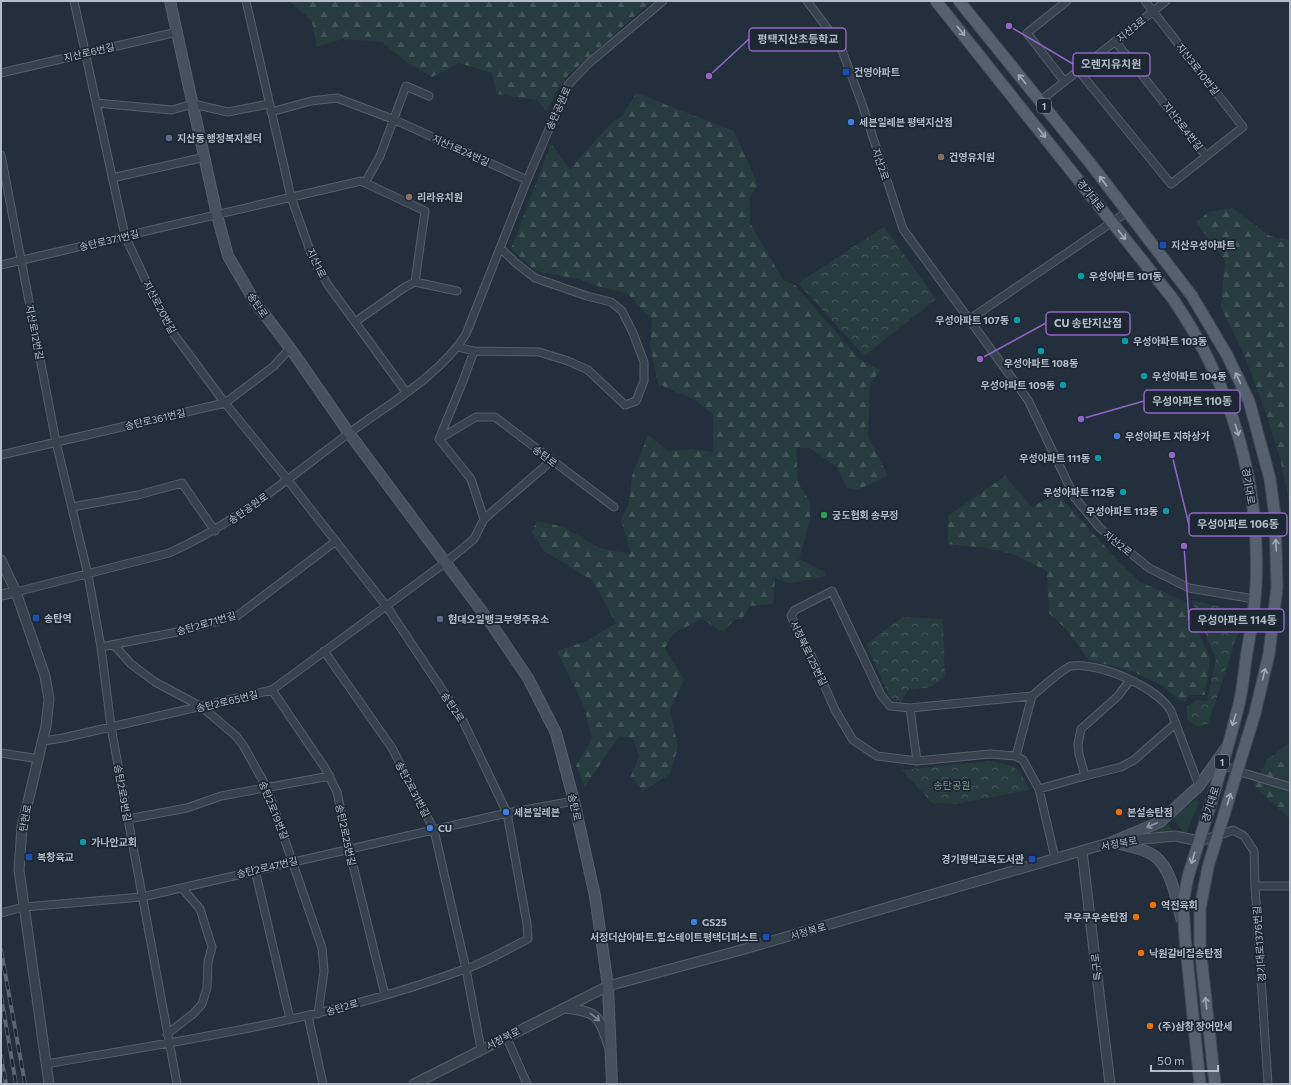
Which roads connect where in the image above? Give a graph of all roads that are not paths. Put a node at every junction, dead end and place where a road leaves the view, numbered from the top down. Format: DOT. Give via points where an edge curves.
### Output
graph roads {
  1 [pos="74,1"];
  2 [pos="170,1"];
  3 [pos="246,1"];
  4 [pos="663,1"];
  5 [pos="807,1"];
  6 [pos="936,1"];
  7 [pos="959,1"];
  8 [pos="1067,1"];
  9 [pos="1145,1"];
  10 [pos="1166,1"];
  11 [pos="1153,11"];
  12 [pos="177,32"];
  13 [pos="1115,41"];
  14 [pos="84,54"];
  15 [pos="1078,70"];
  16 [pos="1,73"];
  17 [pos="1064,81"];
  18 [pos="429,96"];
  19 [pos="1040,101"];
  20 [pos="96,103"];
  21 [pos="193,104"];
  22 [pos="270,108"];
  23 [pos="395,120"];
  24 [pos="1,155"];
  25 [pos="1206,156"];
  26 [pos="205,157"];
  27 [pos="112,178"];
  28 [pos="527,180"];
  29 [pos="363,182"];
  30 [pos="291,197"];
  31 [pos="1127,212"];
  32 [pos="217,215"];
  33 [pos="1112,222"];
  34 [pos="125,236"];
  35 [pos="500,248"];
  36 [pos="22,261"];
  37 [pos="1,265"];
  38 [pos="415,282"];
  39 [pos="456,291"];
  40 [pos="970,319"];
  41 [pos="355,322"];
  42 [pos="458,347"];
  43 [pos="290,348"];
  44 [pos="474,351"];
  45 [pos="406,392"];
  46 [pos="224,404"];
  47 [pos="349,433"];
  48 [pos="439,439"];
  49 [pos="56,442"];
  50 [pos="1,454"];
  51 [pos="551,461"];
  52 [pos="288,479"];
  53 [pos="614,507"];
  54 [pos="72,508"];
  55 [pos="484,518"];
  56 [pos="215,531"];
  57 [pos="336,541"];
  58 [pos="1,560"];
  59 [pos="446,562"];
  60 [pos="88,575"];
  61 [pos="8,594"];
  62 [pos="1254,599"];
  63 [pos="387,607"];
  64 [pos="114,645"];
  65 [pos="102,647"];
  66 [pos="324,651"];
  67 [pos="1130,680"];
  68 [pos="272,690"];
  69 [pos="1032,696"];
  70 [pos="202,707"];
  71 [pos="910,708"];
  72 [pos="1176,723"];
  73 [pos="111,727"];
  74 [pos="43,741"];
  75 [pos="1226,748"];
  76 [pos="1,753"];
  77 [pos="1016,756"];
  78 [pos="39,759"];
  79 [pos="917,761"];
  80 [pos="1222,764"];
  81 [pos="1237,771"];
  82 [pos="330,776"];
  83 [pos="1085,776"];
  84 [pos="1200,786"];
  85 [pos="1290,787"];
  86 [pos="267,788"];
  87 [pos="1039,790"];
  88 [pos="574,801"];
  89 [pos="507,813"];
  90 [pos="128,819"];
  91 [pos="434,830"];
  92 [pos="1218,836"];
  93 [pos="1199,841"];
  94 [pos="1112,842"];
  95 [pos="349,849"];
  96 [pos="1082,850"];
  97 [pos="1055,858"];
  98 [pos="292,861"];
  99 [pos="255,870"];
  100 [pos="1255,886"];
  101 [pos="1290,886"];
  102 [pos="182,888"];
  103 [pos="142,897"];
  104 [pos="24,907"];
  105 [pos="1,913"];
  106 [pos="1184,923"];
  107 [pos="466,969"];
  108 [pos="608,986"];
  109 [pos="385,995"];
  110 [pos="564,1008"];
  111 [pos="318,1014"];
  112 [pos="308,1016"];
  113 [pos="290,1019"];
  114 [pos="167,1034"];
  115 [pos="506,1036"];
  116 [pos="168,1042"];
  117 [pos="609,1046"];
  118 [pos="481,1049"];
  119 [pos="46,1064"];
  120 [pos="49,1084"];
  121 [pos="177,1084"];
  122 [pos="323,1084"];
  123 [pos="414,1084"];
  124 [pos="527,1084"];
  125 [pos="612,1084"];
  126 [pos="1110,1084"];
  127 [pos="1200,1084"];
  128 [pos="1215,1084"];
  129 [pos="1268,1084"];
  1 -- 14 [label="street, 지산로20번길"];
  2 -- 12 [label="main road, 송탄로"];
  3 -- 22 [label="street, 지산1로"];
  4 -- 28 [label="street, 송탄공원로" via="568,84"];
  5 -- 40 [label="street, 지산2로" via="840,45 903,229"];
  6 -- 33 [label="main road, 경기대로 / 1, one-way"];
  19 -- 7 [label="main road, 경기대로 / 1, one-way"];
  8 -- 17 [label="street" via="1027,33"];
  9 -- 11 [label="street, 지산3로10번길"];
  10 -- 11 [label="street, 지산3로"];
  11 -- 13 [label="street, 지산3로"];
  11 -- 25 [label="street, 지산3로10번길" via="1243,126"];
  12 -- 14 [label="street, 지산로6번길"];
  12 -- 21 [label="main road, 송탄로"];
  13 -- 15 [label="street, 지산3로"];
  13 -- 25 [label="street, 지산3로4번길"];
  14 -- 16 [label="street, 지산로6번길"];
  14 -- 20 [label="street, 지산로20번길"];
  15 -- 17 [label="street, 지산3로"];
  15 -- 25 [label="street, 지산3로4번길" via="1171,184"];
  17 -- 19 [label="street, 지산3로"];
  18 -- 23 [label="street" via="406,86"];
  31 -- 19 [label="main road, 경기대로 / 1, one-way"];
  20 -- 21 [label="street" via="172,110"];
  20 -- 27 [label="street, 지산로20번길"];
  21 -- 22 [label="street" via="228,112"];
  21 -- 26 [label="main road, 송탄로"];
  22 -- 23 [label="street, 지산1로24번길" via="337,98"];
  22 -- 30 [label="street, 지산1로"];
  23 -- 28 [label="street, 지산1로24번길"];
  23 -- 29 [label="street" via="380,156"];
  24 -- 36 [label="street, 지산로12번길"];
  26 -- 27 [label="street"];
  26 -- 32 [label="main road, 송탄로"];
  27 -- 34 [label="street, 지산로20번길"];
  28 -- 35 [label="street, 송탄공원로"];
  29 -- 30 [label="street"];
  29 -- 38 [label="street" via="425,211"];
  30 -- 32 [label="street"];
  30 -- 41 [label="street, 지산1로" via="313,259"];
  31 -- 33 [label="street"];
  81 -- 31 [label="main road, 경기대로 / 1, one-way" via="1269,654 1274,620 1277,550 1270,480 1249,401 1227,354 1192,296"];
  32 -- 34 [label="street, 송탄로371번길"];
  32 -- 43 [label="main road, 송탄로" via="228,256 255,302"];
  33 -- 40 [label="street"];
  33 -- 62 [label="main road, 경기대로 / 1, one-way" via="1188,321 1211,361 1226,398 1242,448 1252,498 1256,541"];
  34 -- 36 [label="street, 송탄로371번길"];
  34 -- 46 [label="street, 지산로20번길" via="173,333"];
  35 -- 42 [label="street, 송탄공원로" via="475,314"];
  35 -- 44 [label="street" via="535,278 611,302 622,311 644,362 644,381 636,401 626,405 588,370 568,361 539,352"];
  36 -- 37 [label="street, 송탄로371번길"];
  36 -- 49 [label="street, 지산로12번길"];
  38 -- 39 [label="street"];
  38 -- 41 [label="street"];
  40 -- 62 [label="street, 지산2로" via="1028,400 1075,498 1100,528 1149,568 1188,588"];
  41 -- 45 [label="street, 지산1로"];
  42 -- 44 [label="street"];
  42 -- 45 [label="street, 송탄공원로" via="432,373"];
  43 -- 46 [label="street, 송탄로361번길" via="274,366"];
  43 -- 47 [label="main road, 송탄로"];
  44 -- 48 [label="street"];
  45 -- 47 [label="street, 송탄공원로"];
  46 -- 49 [label="street, 송탄로361번길"];
  46 -- 52 [label="street, 지산로20번길"];
  47 -- 52 [label="street, 송탄공원로"];
  47 -- 59 [label="main road, 송탄로"];
  48 -- 51 [label="street, 송탄로" via="476,417 495,417"];
  48 -- 55 [label="street" via="471,480"];
  49 -- 50 [label="street, 송탄로361번길"];
  49 -- 54 [label="street, 지산로12번길"];
  51 -- 53 [label="street, 송탄로"];
  51 -- 55 [label="street"];
  52 -- 56 [label="street, 송탄공원로"];
  52 -- 57 [label="street, 송탄2로"];
  54 -- 56 [label="street" via="182,483"];
  54 -- 60 [label="street, 지산로12번길"];
  55 -- 59 [label="street" via="474,538"];
  56 -- 60 [label="street, 송탄공원로" via="169,553"];
  57 -- 63 [label="street, 송탄2로"];
  57 -- 64 [label="street, 송탄2로71번길" via="237,616"];
  58 -- 61 [label="street, 탄현로"];
  59 -- 63 [label="street"];
  59 -- 88 [label="main road, 송탄로" via="528,678 556,733"];
  60 -- 61 [label="street, 송탄공원로"];
  60 -- 65 [label="street, 송탄2로9번길"];
  61 -- 74 [label="street, 탄현로" via="45,676 49,699"];
  62 -- 75 [label="main road, 경기대로 / 1, one-way" via="1238,707"];
  63 -- 66 [label="street, 송탄2로65번길"];
  63 -- 89 [label="street, 송탄2로" via="462,721"];
  64 -- 65 [label="street, 송탄2로71번길"];
  64 -- 70 [label="street, 송탄2로19번길" via="131,664 155,682"];
  65 -- 73 [label="street, 송탄2로9번길"];
  66 -- 68 [label="street, 송탄2로65번길"];
  66 -- 91 [label="street, 송탄2로31번길" via="392,748"];
  67 -- 69 [label="street" via="1095,667 1070,666"];
  67 -- 72 [label="street" via="1166,702"];
  67 -- 83 [label="street" via="1118,696 1081,729 1078,744"];
  68 -- 70 [label="street, 송탄2로65번길"];
  68 -- 82 [label="street, 송탄2로25번길"];
  69 -- 71 [label="street, 서정북로125번길"];
  69 -- 77 [label="street"];
  70 -- 73 [label="street, 송탄2로65번길"];
  70 -- 86 [label="street, 송탄2로19번길" via="236,736"];
  71 -- 79 [label="street"];
  71 -- 79 [label="street, 서정북로125번길" via="890,706 881,695 832,591 795,610 791,616 835,710 853,740 877,756"];
  72 -- 83 [label="street" via="1134,760 1121,767"];
  72 -- 84 [label="street"];
  73 -- 74 [label="street, 송탄2로65번길"];
  73 -- 90 [label="street, 송탄2로9번길"];
  74 -- 78 [label="street, 탄현로"];
  75 -- 80 [label="main road, 경기대로 / 1"];
  75 -- 84 [label="main road"];
  76 -- 78 [label="street"];
  77 -- 79 [label="street, 서정북로125번길" via="990,754"];
  77 -- 87 [label="street" via="1023,760"];
  78 -- 104 [label="street, 탄현로" via="22,827 19,870"];
  80 -- 81 [label="street"];
  80 -- 93 [label="main road, 경기대로 / 1"];
  81 -- 85 [label="street"];
  92 -- 81 [label="main road, 경기대로 / 1, one-way"];
  82 -- 86 [label="street"];
  82 -- 95 [label="street, 송탄2로25번길" via="337,792"];
  83 -- 87 [label="street"];
  84 -- 94 [label="main road, one-way" via="1160,822"];
  86 -- 90 [label="street" via="221,796 187,808"];
  86 -- 98 [label="street, 송탄2로19번길"];
  87 -- 97 [label="street"];
  88 -- 89 [label="street"];
  88 -- 108 [label="main road, 송탄로" via="594,896"];
  89 -- 91 [label="street, 송탄2로47번길"];
  89 -- 107 [label="street, 송탄2로" via="528,939"];
  90 -- 103 [label="street, 송탄2로9번길"];
  91 -- 95 [label="street, 송탄2로47번길"];
  91 -- 107 [label="street, 송탄2로31번길"];
  92 -- 93 [label="street, 서정북로"];
  92 -- 100 [label="street, 경기대로1376번길" via="1233,830 1244,836 1254,851"];
  128 -- 92 [label="main road, 경기대로 / 1, one-way" via="1200,946 1200,909 1208,867"];
  93 -- 94 [label="street, 서정북로" via="1175,836"];
  93 -- 106 [label="main road, 경기대로 / 1, one-way" via="1188,877"];
  94 -- 96 [label="street, 서정북로"];
  94 -- 106 [label="main road" via="1147,851 1164,864"];
  95 -- 98 [label="street, 송탄2로47번길"];
  95 -- 109 [label="street, 송탄2로25번길"];
  96 -- 97 [label="street, 서정북로"];
  96 -- 126 [label="street, 특구로"];
  97 -- 108 [label="street, 서정북로" via="741,950"];
  98 -- 99 [label="street, 송탄2로47번길"];
  98 -- 111 [label="street, 송탄2로19번길" via="322,948 324,971"];
  99 -- 102 [label="street, 송탄2로47번길"];
  99 -- 113 [label="street"];
  100 -- 101 [label="street"];
  100 -- 129 [label="street, 경기대로1376번길"];
  102 -- 103 [label="street, 송탄2로47번길"];
  102 -- 114 [label="street" via="200,910 212,947 208,962 207,988 202,1004"];
  103 -- 104 [label="street, 송탄2로47번길"];
  103 -- 114 [label="street, 송탄2로9번길"];
  104 -- 105 [label="street, 송탄2로47번길"];
  104 -- 119 [label="street, 탄현로"];
  106 -- 127 [label="main road, 경기대로 / 1"];
  107 -- 109 [label="street, 송탄2로"];
  107 -- 118 [label="street"];
  108 -- 110 [label="street, 서정북로"];
  108 -- 117 [label="main road, 송탄로"];
  109 -- 111 [label="street, 송탄2로"];
  110 -- 115 [label="street, 서정북로"];
  110 -- 117 [label="street, one-way" via="586,1010 600,1020"];
  111 -- 112 [label="street, 송탄2로"];
  112 -- 113 [label="street, 송탄2로"];
  112 -- 122 [label="street"];
  113 -- 116 [label="street, 송탄2로"];
  114 -- 116 [label="street, 송탄2로9번길"];
  115 -- 118 [label="street, 서정북로"];
  115 -- 124 [label="street"];
  116 -- 119 [label="street, 송탄2로"];
  116 -- 121 [label="street"];
  117 -- 125 [label="main road, 송탄로"];
  118 -- 123 [label="street, 서정북로"];
  119 -- 120 [label="street, 탄현로"];
}
